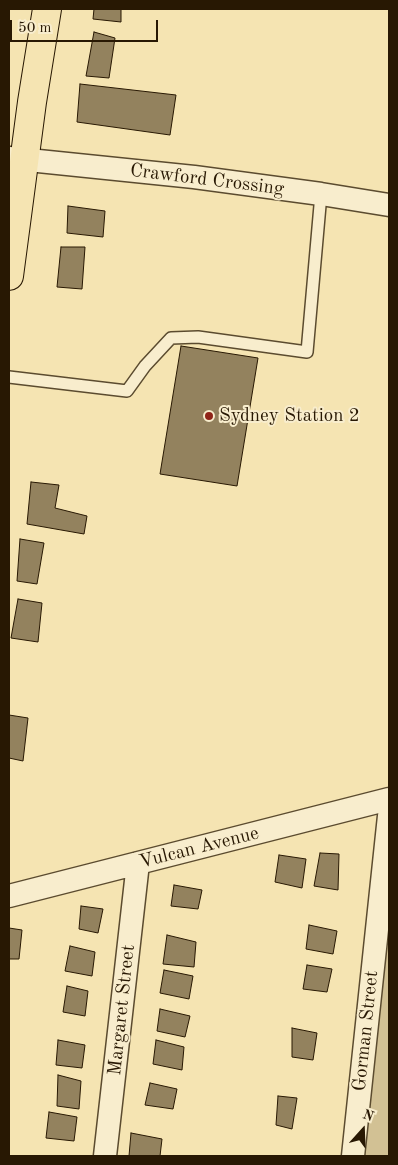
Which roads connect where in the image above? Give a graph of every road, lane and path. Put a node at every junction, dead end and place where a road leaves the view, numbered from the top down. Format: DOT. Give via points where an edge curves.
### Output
graph roads {
  1 [pos="47,9"];
  2 [pos="17,159"];
  3 [pos="321,194"];
  4 [pos="389,205"];
  5 [pos="9,276"];
  6 [pos="9,377"];
  7 [pos="389,799"];
  8 [pos="389,816"];
  9 [pos="138,863"];
  10 [pos="9,896"];
  11 [pos="105,1156"];
  12 [pos="353,1156"];
  1 -- 2 [label="main road"];
  2 -- 3 [label="street, Crawford Crossing"];
  2 -- 5 [label="main road"];
  3 -- 4 [label="street, Crawford Crossing"];
  3 -- 6 [label="lane" via="307,352 198,337 172,338 127,391"];
  7 -- 9 [label="street, Vulcan Avenue"];
  8 -- 12 [label="street, Gorman Street"];
  9 -- 10 [label="street, Vulcan Avenue"];
  9 -- 11 [label="street, Margaret Street"];
}
